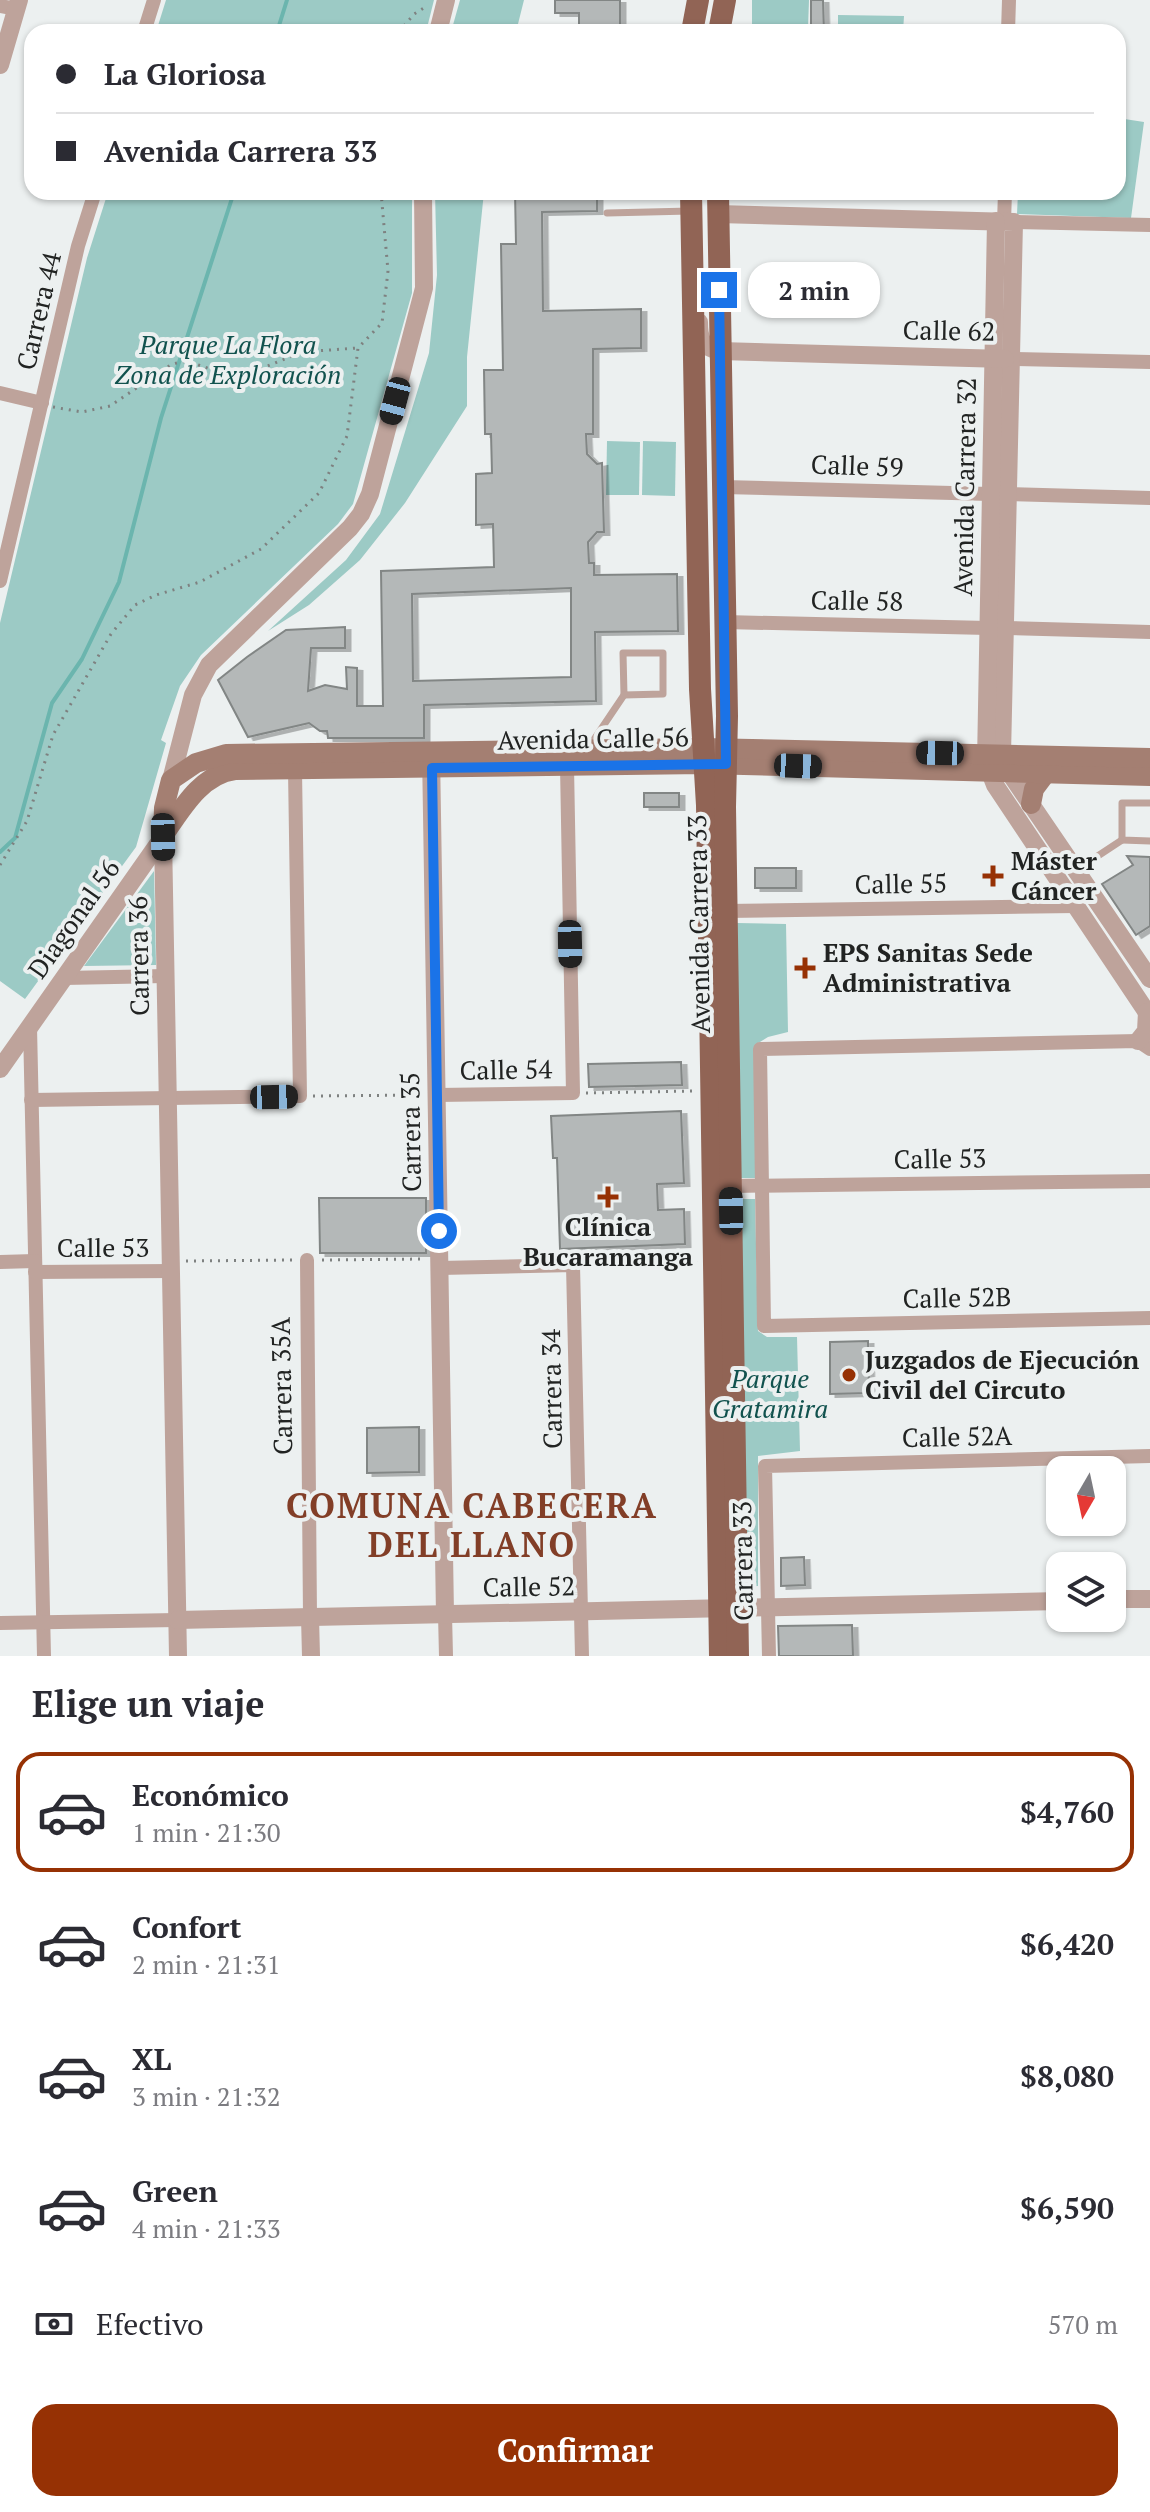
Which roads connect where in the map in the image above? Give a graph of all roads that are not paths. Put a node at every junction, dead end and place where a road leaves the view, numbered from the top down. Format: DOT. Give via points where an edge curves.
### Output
graph roads {
  1 [pos="154,0"];
  2 [pos="446,0"];
  3 [pos="698,0"];
  4 [pos="725,0"];
  5 [pos="1009,0"];
  6 [pos="12,5"];
  7 [pos="146,24"];
  8 [pos="440,24"];
  9 [pos="694,24"];
  10 [pos="720,24"];
  11 [pos="1008,24"];
  12 [pos="0,65"];
  13 [pos="92,200"];
  14 [pos="423,200"];
  15 [pos="1005,200"];
  16 [pos="692,202"];
  17 [pos="718,203"];
  18 [pos="607,213"];
  19 [pos="1005,221"];
  20 [pos="1150,225"];
  21 [pos="692,250"];
  22 [pos="711,346"];
  23 [pos="1002,359"];
  24 [pos="1150,362"];
  25 [pos="0,393"];
  26 [pos="42,403"];
  27 [pos="723,487"];
  28 [pos="999,494"];
  29 [pos="1150,498"];
  30 [pos="0,581"];
  31 [pos="725,622"];
  32 [pos="996,628"];
  33 [pos="1150,632"];
  34 [pos="624,695"];
  35 [pos="588,750"];
  36 [pos="715,756"];
  37 [pos="1150,758"];
  38 [pos="431,760"];
  39 [pos="996,763"];
  40 [pos="567,766"];
  41 [pos="295,770"];
  42 [pos="1046,773"];
  43 [pos="1150,776"];
  44 [pos="171,780"];
  45 [pos="1150,803"];
  46 [pos="1031,804"];
  47 [pos="163,837"];
  48 [pos="1122,840"];
  49 [pos="1150,841"];
  50 [pos="1076,870"];
  51 [pos="1076,906"];
  52 [pos="726,911"];
  53 [pos="1147,969"];
  54 [pos="165,976"];
  55 [pos="64,978"];
  56 [pos="1148,1014"];
  57 [pos="30,1027"];
  58 [pos="1144,1045"];
  59 [pos="0,1069"];
  60 [pos="437,1095"];
  61 [pos="167,1098"];
  62 [pos="31,1100"];
  63 [pos="1150,1181"];
  64 [pos="731,1186"];
  65 [pos="762,1186"];
  66 [pos="307,1260"];
  67 [pos="0,1262"];
  68 [pos="35,1266"];
  69 [pos="440,1268"];
  70 [pos="171,1271"];
  71 [pos="1150,1318"];
  72 [pos="1150,1456"];
  73 [pos="765,1466"];
  74 [pos="1126,1599"];
  75 [pos="1150,1599"];
  76 [pos="1046,1601"];
  77 [pos="728,1608"];
  78 [pos="768,1608"];
  79 [pos="581,1611"];
  80 [pos="445,1614"];
  81 [pos="310,1617"];
  82 [pos="177,1620"];
  83 [pos="43,1622"];
  84 [pos="0,1623"];
  85 [pos="44,1656"];
  86 [pos="178,1656"];
  87 [pos="311,1656"];
  88 [pos="446,1656"];
  89 [pos="582,1656"];
  90 [pos="720,1656"];
  91 [pos="738,1656"];
  92 [pos="769,1656"];
  1 -- 7 [label="street"];
  2 -- 8 [label="street"];
  3 -- 9 [label="main road"];
  4 -- 10 [label="main road"];
  5 -- 11 [label="street"];
  6 -- 12 [label="street"];
  13 -- 26 [label="street, Carrera 44"];
  14 -- 44 [label="street, Carrera 36" via="420,309 370,494 350,528 209,665 193,695"];
  15 -- 19 [label="street"];
  16 -- 18 [label="lane"];
  16 -- 21 [label="main road, Avenida Carrera 33"];
  17 -- 19 [label="street"];
  17 -- 22 [label="main road, Avenida Carrera 33"];
  19 -- 20 [label="street"];
  19 -- 23 [label="street, Avenida Carrera 32"];
  21 -- 22 [label="street, Avenida Carrera 33" via="699,271 699,335"];
  21 -- 36 [label="main road, Avenida Carrera 33" via="699,673"];
  22 -- 23 [label="street, Calle 62"];
  22 -- 27 [label="main road, Avenida Carrera 33"];
  23 -- 24 [label="street, Calle 62"];
  23 -- 28 [label="street, Avenida Carrera 32"];
  25 -- 26 [label="street"];
  26 -- 30 [label="street, Carrera 44"];
  27 -- 28 [label="street, Calle 59"];
  27 -- 31 [label="main road, Avenida Carrera 33"];
  28 -- 29 [label="street, Calle 59"];
  28 -- 32 [label="street, Avenida Carrera 32"];
  31 -- 32 [label="street, Calle 58"];
  31 -- 36 [label="main road, Avenida Carrera 33"];
  32 -- 33 [label="street, Calle 58"];
  32 -- 39 [label="street, Avenida Carrera 32"];
  34 -- 34 [label="lane" via="663,694 663,653 623,653"];
  34 -- 35 [label="lane"];
  35 -- 36 [label="main road, Avenida Calle 56"];
  35 -- 38 [label="main road, Avenida Calle 56"];
  36 -- 39 [label="main road, Avenida Calle 56"];
  36 -- 40 [label="main road, Avenida Calle 56"];
  36 -- 52 [label="main road, Avenida Carrera 33"];
  36 -- 77 [label="main road, Avenida Carrera 33"];
  37 -- 39 [label="main road, Avenida Calle 56"];
  38 -- 40 [label="main road, Avenida Calle 56"];
  38 -- 41 [label="main road, Avenida Calle 56"];
  38 -- 44 [label="main road, Avenida Calle 56" via="226,754 196,763"];
  38 -- 60 [label="street, Carrera 35"];
  39 -- 42 [label="main road, Avenida Calle 56"];
  39 -- 46 [label="street"];
  39 -- 51 [label="street"];
  40 -- 60 [label="street, Calle 54" via="573,1093"];
  41 -- 47 [label="main road, Avenida Calle 56" via="219,774 192,797"];
  41 -- 61 [label="street" via="300,1096"];
  42 -- 43 [label="main road, Avenida Calle 56"];
  42 -- 46 [label="main road"];
  44 -- 47 [label="main road, Carrera 36"];
  45 -- 48 [label="lane" via="1122,803"];
  46 -- 50 [label="street"];
  47 -- 54 [label="street, Carrera 36"];
  47 -- 55 [label="street, Diagonal 56"];
  48 -- 49 [label="lane"];
  48 -- 50 [label="lane"];
  50 -- 53 [label="street"];
  51 -- 52 [label="street, Calle 55"];
  51 -- 56 [label="street"];
  52 -- 64 [label="main road, Avenida Carrera 33"];
  54 -- 55 [label="street"];
  54 -- 61 [label="street, Carrera 36"];
  55 -- 57 [label="street, Diagonal 56"];
  56 -- 58 [label="street"];
  57 -- 59 [label="street, Diagonal 56"];
  57 -- 62 [label="street"];
  58 -- 65 [label="street" via="760,1049"];
  60 -- 69 [label="street, Carrera 35"];
  61 -- 62 [label="street"];
  61 -- 70 [label="street, Carrera 36"];
  62 -- 68 [label="street"];
  63 -- 65 [label="street, Calle 53"];
  64 -- 65 [label="street, Calle 53"];
  64 -- 77 [label="main road, Avenida Carrera 33"];
  65 -- 71 [label="street, Calle 52B" via="764,1326"];
  66 -- 81 [label="street, Carrera 35A"];
  67 -- 68 [label="street, Calle 53"];
  68 -- 70 [label="street, Calle 53"];
  68 -- 83 [label="street"];
  69 -- 79 [label="street, Carrera 34" via="573,1265"];
  69 -- 80 [label="street, Carrera 35"];
  70 -- 82 [label="street, Carrera 36"];
  72 -- 73 [label="street, Calle 52A"];
  73 -- 78 [label="street, Carrera 33"];
  74 -- 75 [label="street"];
  76 -- 78 [label="street, Calle 52"];
  77 -- 78 [label="street, Calle 52"];
  77 -- 79 [label="street, Calle 52"];
  77 -- 90 [label="main road, Avenida Carrera 33"];
  77 -- 91 [label="main road, Avenida Carrera 33"];
  78 -- 92 [label="street, Carrera 33"];
  79 -- 80 [label="street, Calle 52"];
  79 -- 89 [label="street, Carrera 34"];
  80 -- 81 [label="street, Calle 52"];
  80 -- 88 [label="street, Carrera 35"];
  81 -- 82 [label="street, Calle 52"];
  81 -- 87 [label="street, Carrera 35A"];
  82 -- 83 [label="street, Calle 52"];
  82 -- 86 [label="street, Carrera 36"];
  83 -- 84 [label="street, Calle 52"];
  83 -- 85 [label="street"];
}
